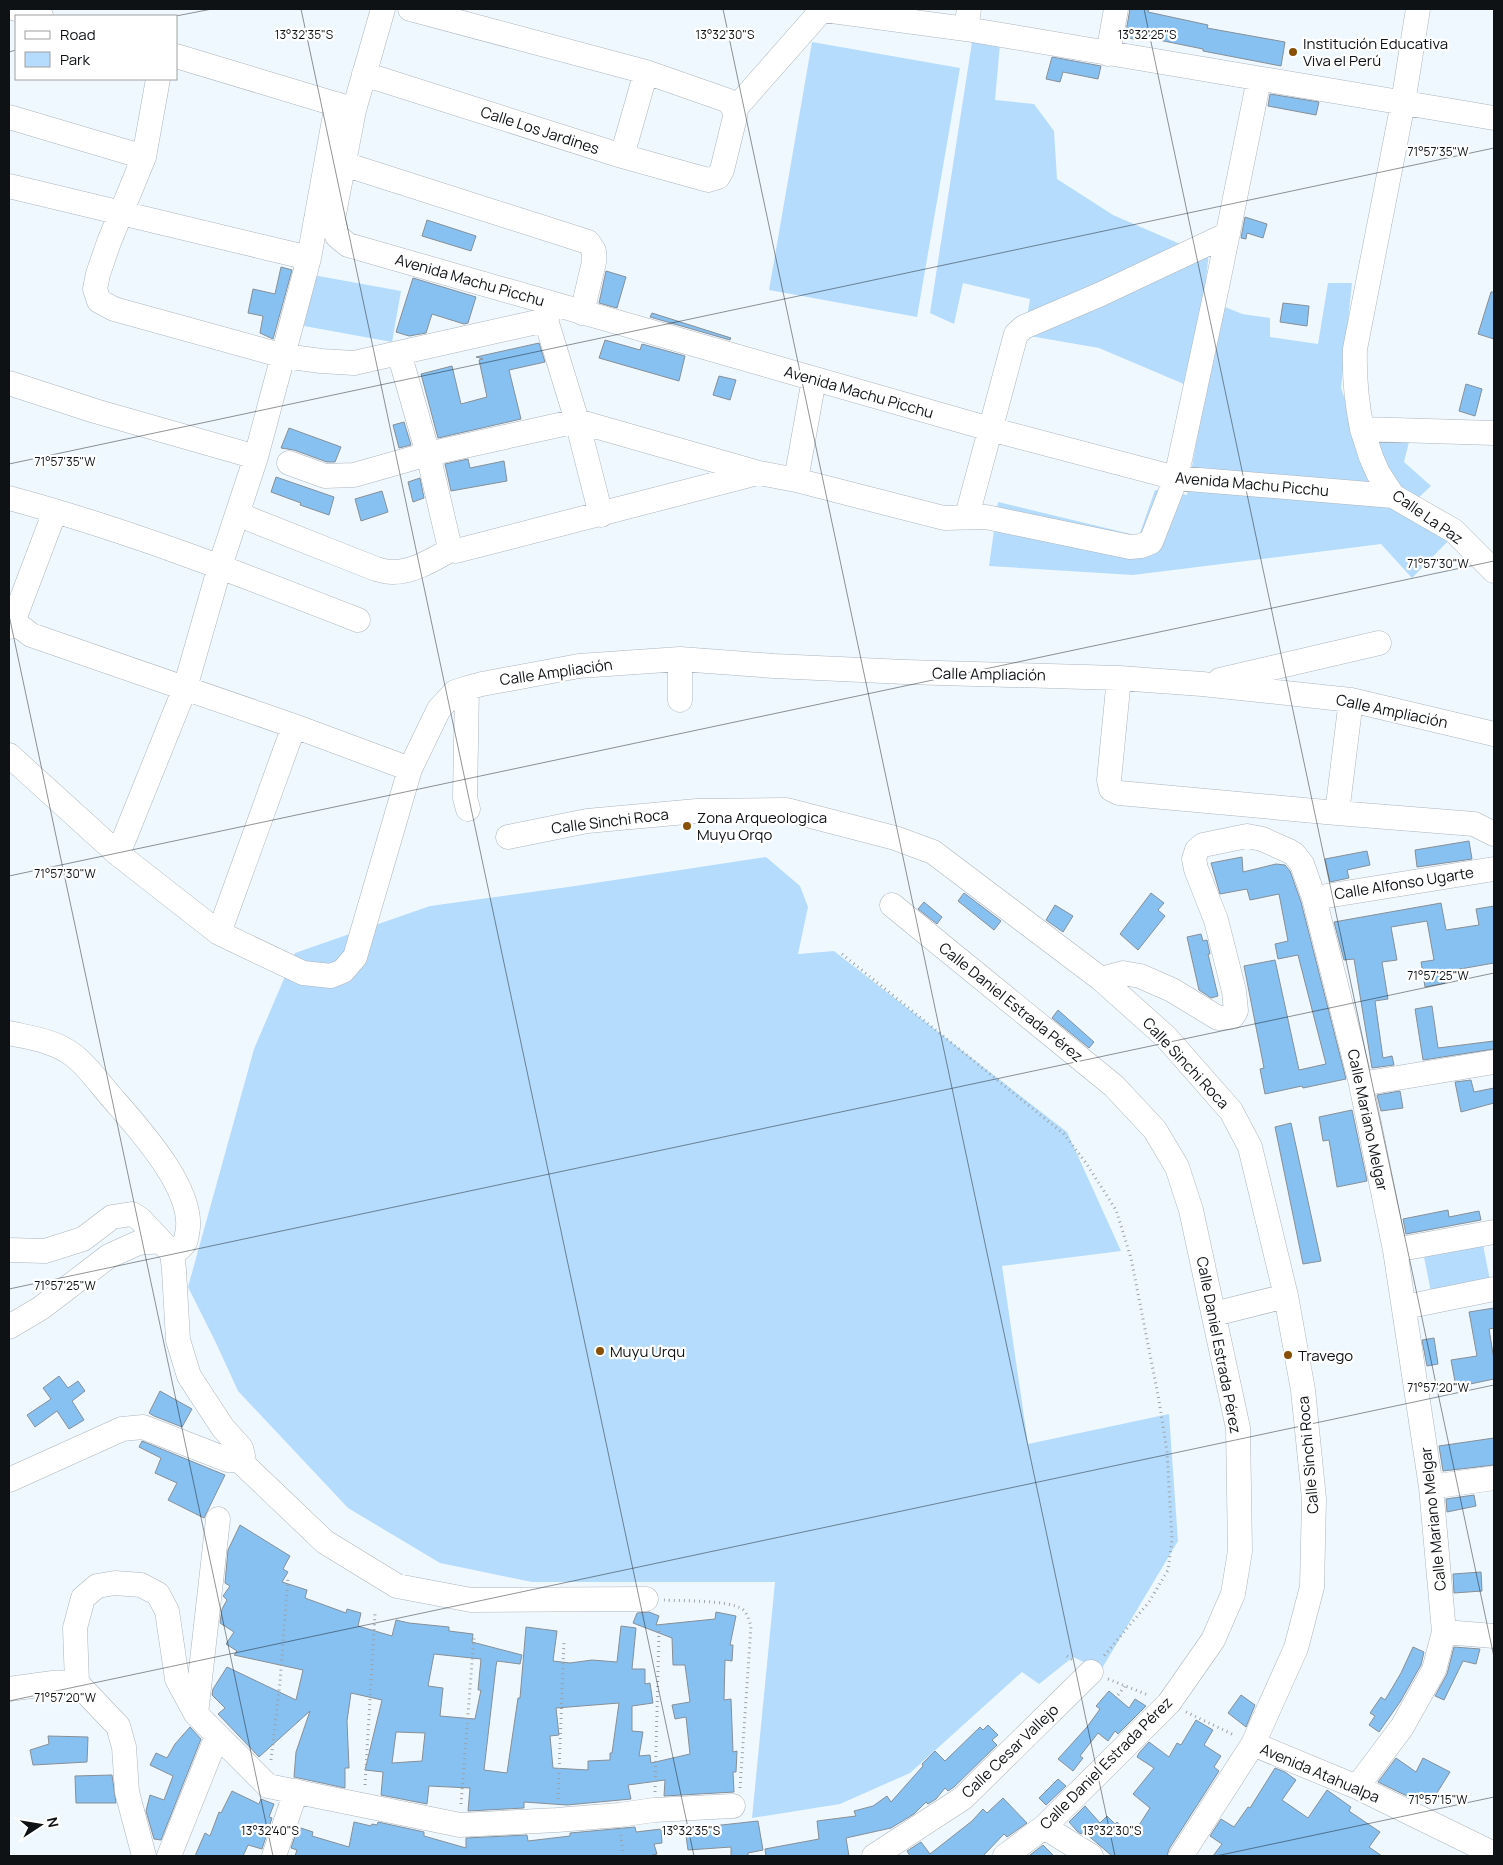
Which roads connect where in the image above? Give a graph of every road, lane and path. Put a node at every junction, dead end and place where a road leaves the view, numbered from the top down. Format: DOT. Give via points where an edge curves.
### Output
graph roads {
  1 [pos="16,9"];
  2 [pos="383,9"];
  3 [pos="410,9"];
  4 [pos="820,9"];
  5 [pos="1116,9"];
  6 [pos="1418,9"];
  7 [pos="37,15"];
  8 [pos="967,19"];
  9 [pos="1108,54"];
  10 [pos="178,57"];
  11 [pos="646,72"];
  12 [pos="364,74"];
  13 [pos="1259,79"];
  14 [pos="158,80"];
  15 [pos="1403,103"];
  16 [pos="345,107"];
  17 [pos="734,110"];
  18 [pos="9,117"];
  19 [pos="1494,118"];
  20 [pos="622,156"];
  21 [pos="144,157"];
  22 [pos="344,164"];
  23 [pos="9,186"];
  24 [pos="121,213"];
  25 [pos="1228,234"];
  26 [pos="309,258"];
  27 [pos="549,312"];
  28 [pos="582,313"];
  29 [pos="400,353"];
  30 [pos="284,356"];
  31 [pos="814,379"];
  32 [pos="9,383"];
  33 [pos="577,421"];
  34 [pos="990,429"];
  35 [pos="1362,429"];
  36 [pos="1494,433"];
  37 [pos="428,454"];
  38 [pos="256,457"];
  39 [pos="289,463"];
  40 [pos="759,473"];
  41 [pos="1176,478"];
  42 [pos="796,480"];
  43 [pos="1393,496"];
  44 [pos="9,498"];
  45 [pos="55,511"];
  46 [pos="237,514"];
  47 [pos="601,515"];
  48 [pos="967,516"];
  49 [pos="452,549"];
  50 [pos="220,566"];
  51 [pos="1494,571"];
  52 [pos="358,620"];
  53 [pos="10,622"];
  54 [pos="1379,643"];
  55 [pos="680,659"];
  56 [pos="1118,678"];
  57 [pos="1202,684"];
  58 [pos="475,686"];
  59 [pos="185,688"];
  60 [pos="680,700"];
  61 [pos="1351,700"];
  62 [pos="294,726"];
  63 [pos="1494,734"];
  64 [pos="9,755"];
  65 [pos="410,769"];
  66 [pos="468,809"];
  67 [pos="1337,813"];
  68 [pos="1494,834"];
  69 [pos="508,837"];
  70 [pos="118,854"];
  71 [pos="1494,869"];
  72 [pos="1314,898"];
  73 [pos="892,905"];
  74 [pos="218,933"];
  75 [pos="842,954"];
  76 [pos="1101,979"];
  77 [pos="9,1033"];
  78 [pos="1494,1062"];
  79 [pos="1362,1084"];
  80 [pos="1494,1232"];
  81 [pos="166,1247"];
  82 [pos="9,1250"];
  83 [pos="1395,1250"];
  84 [pos="1494,1289"];
  85 [pos="1286,1296"];
  86 [pos="1404,1307"];
  87 [pos="1214,1314"];
  88 [pos="9,1327"];
  89 [pos="239,1460"];
  90 [pos="1494,1478"];
  91 [pos="9,1480"];
  92 [pos="1431,1487"];
  93 [pos="218,1518"];
  94 [pos="288,1577"];
  95 [pos="646,1599"];
  96 [pos="375,1614"];
  97 [pos="659,1631"];
  98 [pos="1444,1632"];
  99 [pos="1494,1636"];
  100 [pos="474,1637"];
  101 [pos="564,1641"];
  102 [pos="1090,1672"];
  103 [pos="77,1684"];
  104 [pos="1125,1686"];
  105 [pos="9,1690"];
  106 [pos="1118,1695"];
  107 [pos="1169,1703"];
  108 [pos="196,1714"];
  109 [pos="217,1736"];
  110 [pos="1253,1744"];
  111 [pos="268,1786"];
  112 [pos="1357,1787"];
  113 [pos="296,1791"];
  114 [pos="363,1805"];
  115 [pos="733,1806"];
  116 [pos="654,1810"];
  117 [pos="557,1820"];
  118 [pos="460,1825"];
  119 [pos="1044,1827"];
  120 [pos="1494,1854"];
  121 [pos="144,1856"];
  122 [pos="169,1856"];
  123 [pos="274,1856"];
  124 [pos="874,1856"];
  125 [pos="1005,1856"];
  126 [pos="1091,1856"];
  127 [pos="1181,1856"];
  1 -- 7 [label="street"];
  2 -- 12 [label="street"];
  3 -- 11 [label="street"];
  4 -- 8 [label="street"];
  4 -- 17 [label="street"];
  5 -- 9 [label="street"];
  6 -- 15 [label="street, Calle La Paz"];
  8 -- 9 [label="street"];
  9 -- 13 [label="street"];
  10 -- 16 [label="street"];
  11 -- 17 [label="street" via="729,101"];
  11 -- 20 [label="street"];
  12 -- 16 [label="street"];
  12 -- 20 [label="street, Calle Los Jardines"];
  13 -- 15 [label="street"];
  13 -- 25 [label="street"];
  14 -- 21 [label="street"];
  15 -- 19 [label="street"];
  15 -- 35 [label="street, Calle La Paz" via="1355,348 1354,378"];
  16 -- 22 [label="street"];
  16 -- 26 [label="street"];
  17 -- 20 [label="street, Calle Los Jardines" via="735,117 718,177 708,180"];
  18 -- 21 [label="street"];
  21 -- 24 [label="street"];
  22 -- 27 [label="street, Avenida Machu Picchu" via="333,219 337,236 348,245"];
  22 -- 28 [label="street" via="588,242 594,251 594,262"];
  23 -- 24 [label="street"];
  24 -- 26 [label="street"];
  24 -- 30 [label="street" via="95,289 99,301 114,309"];
  25 -- 34 [label="street" via="1024,327 1016,334 1012,345"];
  25 -- 41 [label="street"];
  26 -- 30 [label="street"];
  27 -- 28 [label="street, Avenida Machu Picchu"];
  27 -- 29 [label="street"];
  27 -- 33 [label="street"];
  28 -- 31 [label="street, Avenida Machu Picchu"];
  29 -- 30 [label="street" via="354,363"];
  29 -- 37 [label="street"];
  30 -- 38 [label="street"];
  31 -- 34 [label="street, Avenida Machu Picchu"];
  31 -- 42 [label="street"];
  32 -- 38 [label="street"];
  33 -- 37 [label="street"];
  33 -- 40 [label="street"];
  33 -- 47 [label="street"];
  34 -- 41 [label="street, Avenida Machu Picchu"];
  34 -- 48 [label="street"];
  35 -- 36 [label="street"];
  35 -- 43 [label="street, Calle La Paz" via="1378,474"];
  37 -- 39 [label="street" via="354,475 325,476"];
  37 -- 49 [label="street"];
  38 -- 46 [label="street"];
  40 -- 42 [label="street"];
  40 -- 47 [label="street"];
  41 -- 43 [label="street, Avenida Machu Picchu"];
  41 -- 48 [label="street" via="1151,542 1142,546 1130,547 986,517"];
  42 -- 48 [label="street" via="944,518"];
  43 -- 51 [label="street, Calle La Paz" via="1454,531"];
  44 -- 45 [label="street"];
  45 -- 50 [label="street"];
  45 -- 53 [label="street"];
  46 -- 49 [label="street" via="391,572 405,570"];
  46 -- 50 [label="street"];
  47 -- 49 [label="street" via="456,552"];
  50 -- 52 [label="street"];
  50 -- 59 [label="street"];
  53 -- 59 [label="street" via="31,635"];
  54 -- 57 [label="street"];
  55 -- 56 [label="street, Calle Ampliación" via="905,672"];
  55 -- 58 [label="street, Calle Ampliación" via="579,666"];
  55 -- 60 [label="street"];
  56 -- 57 [label="street, Calle Ampliación"];
  56 -- 67 [label="street" via="1110,789 1119,793"];
  57 -- 61 [label="street, Calle Ampliación"];
  58 -- 65 [label="street" via="454,692 439,709"];
  58 -- 66 [label="street" via="465,798"];
  59 -- 62 [label="street"];
  59 -- 70 [label="street"];
  61 -- 63 [label="street, Calle Ampliación"];
  61 -- 67 [label="street"];
  62 -- 65 [label="street"];
  62 -- 74 [label="street"];
  64 -- 70 [label="street"];
  65 -- 74 [label="street" via="355,956 343,971 331,976 303,973"];
  67 -- 68 [label="street" via="1474,824"];
  69 -- 76 [label="street, Calle Sinchi Roca" via="588,821 697,811 788,810 895,838 933,852"];
  70 -- 74 [label="street"];
  71 -- 72 [label="street, Calle Alfonso Ugarte"];
  72 -- 76 [label="street, Calle Mariano Melgar" via="1302,864 1289,851 1248,836 1203,845 1194,859 1216,920 1234,991 1236,1011 1232,1017 1218,1018 1164,986 1140,976 1124,973"];
  72 -- 79 [label="street, Calle Mariano Melgar"];
  73 -- 87 [label="street, Calle Daniel Estrada Pérez" via="1114,1086 1155,1130 1177,1167 1191,1210"];
  75 -- 102 [label="path" via="1064,1134 1116,1210 1131,1258 1158,1395 1167,1451 1172,1540 1168,1570 1149,1602"];
  76 -- 85 [label="street, Calle Sinchi Roca" via="1166,1037 1231,1111 1250,1147"];
  77 -- 81 [label="street" via="51,1043 73,1055 162,1158 188,1212 186,1242 181,1248"];
  78 -- 79 [label="street"];
  79 -- 83 [label="street, Calle Mariano Melgar"];
  80 -- 83 [label="street"];
  81 -- 82 [label="street" via="132,1214 112,1217 83,1239 45,1251"];
  81 -- 88 [label="street" via="138,1244 109,1256 41,1308"];
  81 -- 89 [label="street" via="174,1270 178,1340 188,1376 223,1428 241,1448 243,1456"];
  83 -- 86 [label="street, Calle Mariano Melgar"];
  84 -- 86 [label="street"];
  85 -- 87 [label="street"];
  85 -- 110 [label="street, Calle Sinchi Roca" via="1303,1390 1314,1499 1312,1587 1296,1648"];
  86 -- 92 [label="street, Calle Mariano Melgar"];
  87 -- 107 [label="street, Calle Daniel Estrada Pérez" via="1238,1428 1240,1551 1233,1594 1213,1640"];
  89 -- 91 [label="street" via="228,1460 143,1427 122,1429"];
  89 -- 95 [label="street" via="325,1542 397,1586 471,1600"];
  90 -- 92 [label="street"];
  92 -- 98 [label="street, Calle Mariano Melgar"];
  93 -- 108 [label="street"];
  94 -- 111 [label="path"];
  95 -- 115 [label="path" via="734,1604 744,1610 751,1626 739,1799"];
  96 -- 114 [label="path"];
  97 -- 116 [label="path"];
  98 -- 99 [label="street"];
  98 -- 112 [label="street, Calle Mariano Melgar" via="1434,1670 1402,1727"];
  100 -- 118 [label="path"];
  101 -- 117 [label="path"];
  102 -- 104 [label="path"];
  102 -- 124 [label="street, Calle Cesar Vallejo" via="963,1798"];
  103 -- 105 [label="street" via="53,1683"];
  103 -- 108 [label="street" via="75,1628 83,1598 97,1586 115,1583 142,1585 158,1594 167,1611 177,1679"];
  103 -- 121 [label="street" via="118,1726 124,1747 127,1792"];
  104 -- 106 [label="path"];
  104 -- 107 [label="path"];
  107 -- 110 [label="path"];
  107 -- 119 [label="street, Calle Daniel Estrada Pérez"];
  108 -- 109 [label="street"];
  109 -- 111 [label="street"];
  109 -- 122 [label="street"];
  110 -- 112 [label="street, Avenida Atahualpa"];
  110 -- 127 [label="street, Calle Sinchi Roca"];
  111 -- 113 [label="street"];
  112 -- 120 [label="street, Avenida Atahualpa"];
  113 -- 114 [label="street"];
  113 -- 123 [label="street"];
  114 -- 118 [label="street"];
  115 -- 116 [label="street"];
  116 -- 117 [label="street"];
  117 -- 118 [label="street"];
  119 -- 125 [label="street, Calle Daniel Estrada Pérez"];
  119 -- 126 [label="street"];
}
